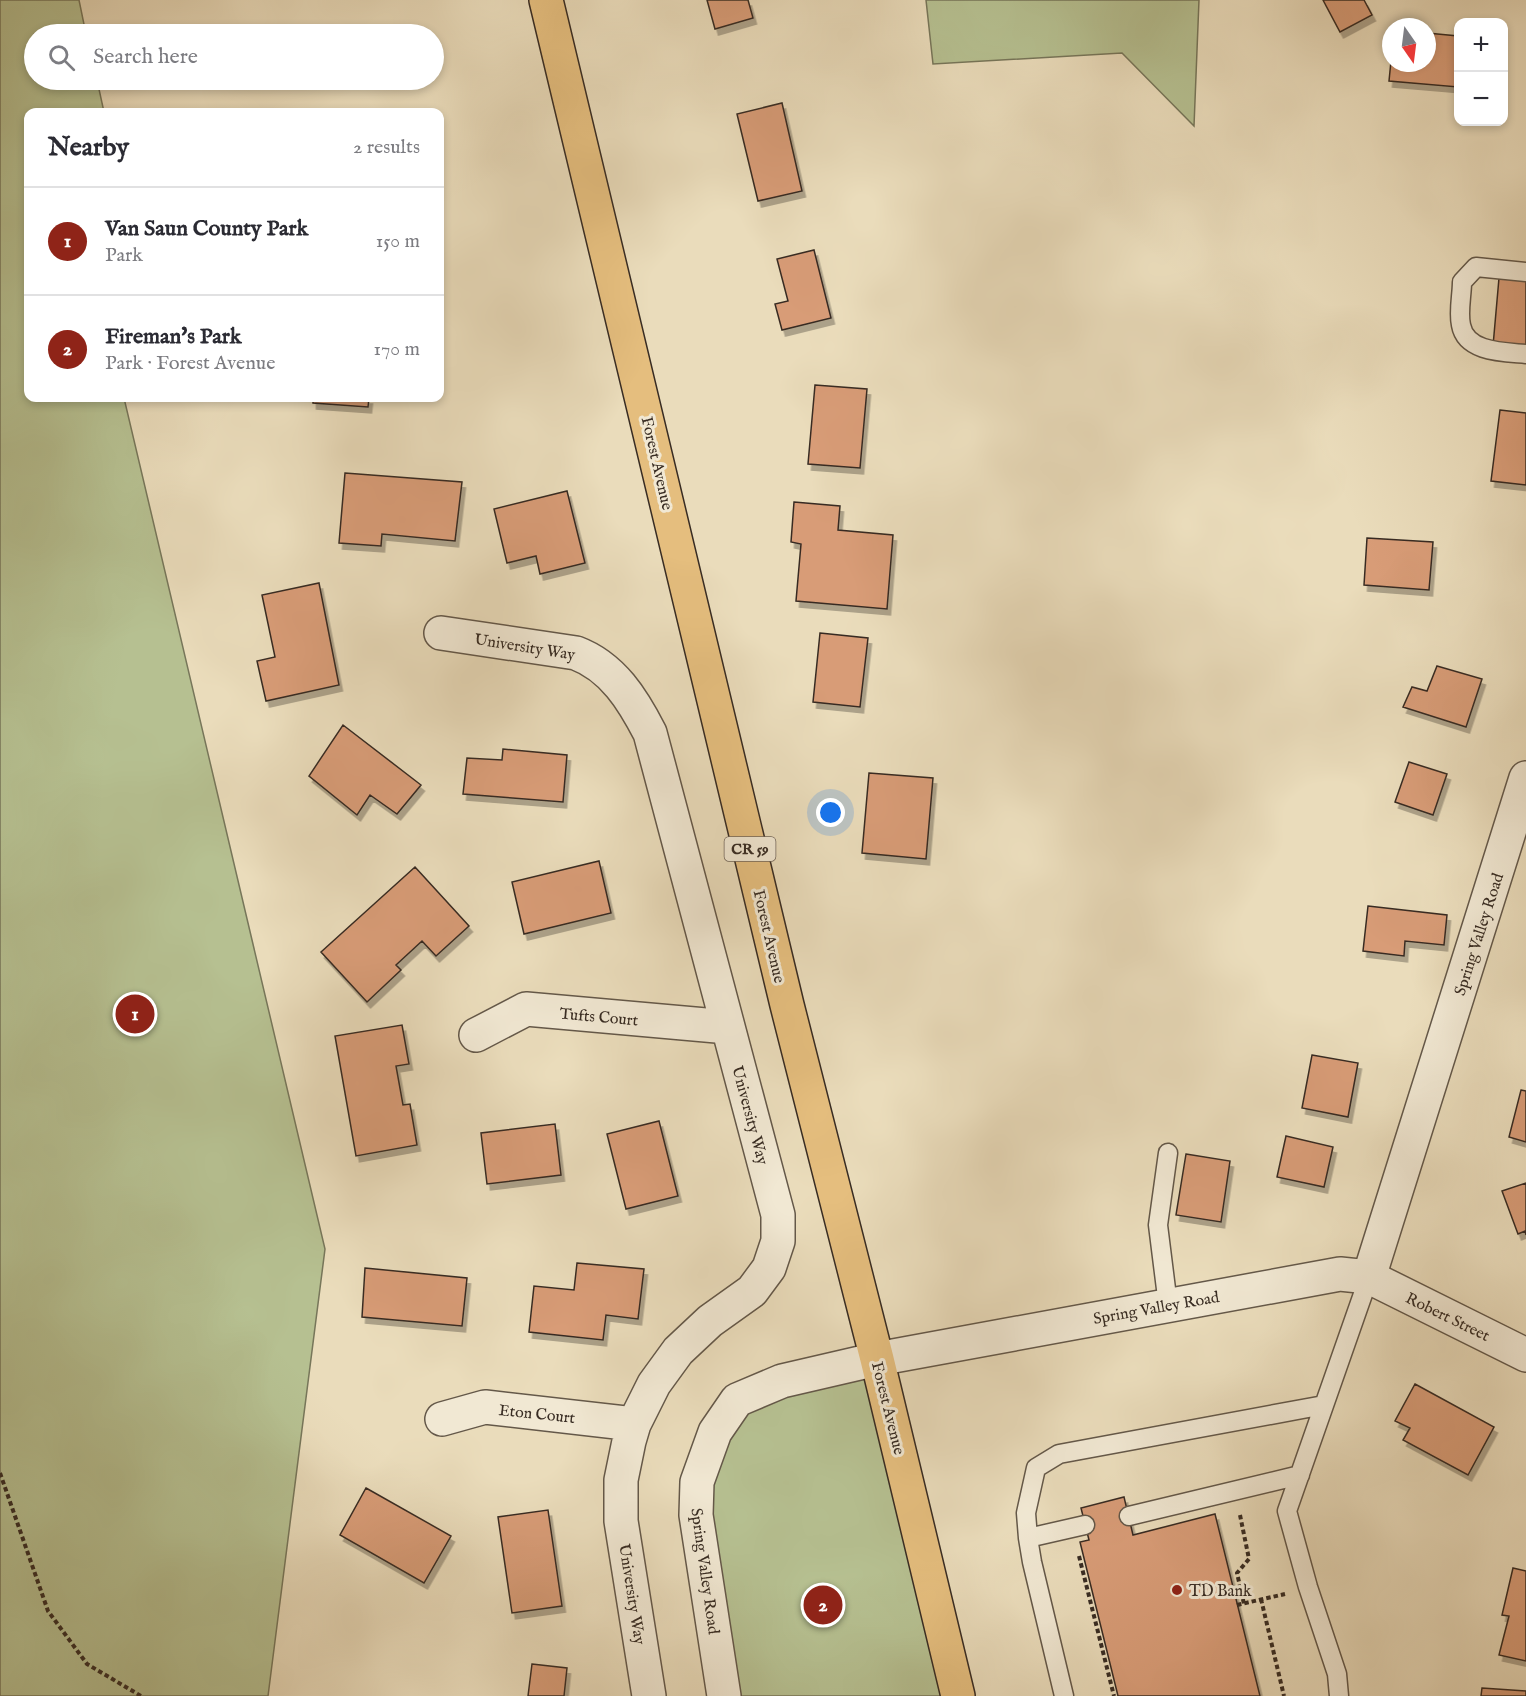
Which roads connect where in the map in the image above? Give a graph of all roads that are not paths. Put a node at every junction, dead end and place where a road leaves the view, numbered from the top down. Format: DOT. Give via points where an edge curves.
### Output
graph roads {
  1 [pos="546,0"];
  2 [pos="1526,272"];
  3 [pos="1526,354"];
  4 [pos="441,633"];
  5 [pos="1526,778"];
  6 [pos="1518,831"];
  7 [pos="728,1027"];
  8 [pos="476,1035"];
  9 [pos="1168,1153"];
  10 [pos="1369,1277"];
  11 [pos="1168,1305"];
  12 [pos="1526,1354"];
  13 [pos="877,1359"];
  14 [pos="1324,1405"];
  15 [pos="442,1419"];
  16 [pos="634,1424"];
  17 [pos="1300,1475"];
  18 [pos="1129,1516"];
  19 [pos="1085,1526"];
  20 [pos="1028,1538"];
  21 [pos="649,1696"];
  22 [pos="724,1696"];
  23 [pos="958,1696"];
  24 [pos="1064,1696"];
  25 [pos="1339,1696"];
  1 -- 13 [label="main road, Forest Avenue / CR 59" via="784,993"];
  2 -- 3 [label="lane" via="1476,267 1462,282 1460,324 1476,345"];
  4 -- 7 [label="street, University Way" via="585,656 611,675 635,703 650,733"];
  5 -- 6 [label="street, Spring Valley Road"];
  6 -- 10 [label="street, Spring Valley Road"];
  7 -- 8 [label="street, Tufts Court" via="526,1009"];
  7 -- 16 [label="street, University Way" via="778,1215 778,1241 769,1268 752,1291 710,1321 678,1351 654,1384"];
  9 -- 11 [label="lane" via="1158,1226"];
  10 -- 11 [label="street, Spring Valley Road" via="1340,1274"];
  10 -- 12 [label="street, Robert Street"];
  10 -- 14 [label="lane"];
  11 -- 13 [label="street, Spring Valley Road"];
  13 -- 22 [label="street, Spring Valley Road" via="782,1381 736,1400 715,1432 697,1482 696,1515"];
  13 -- 23 [label="main road, Forest Avenue / CR 59"];
  14 -- 17 [label="lane"];
  14 -- 20 [label="lane" via="1059,1454 1036,1468 1026,1513"];
  15 -- 16 [label="street, Eton Court" via="485,1407"];
  16 -- 21 [label="street, University Way" via="621,1480 621,1521"];
  17 -- 18 [label="lane"];
  17 -- 25 [label="lane" via="1287,1511 1337,1674"];
  19 -- 20 [label="lane"];
  20 -- 24 [label="lane"];
}
